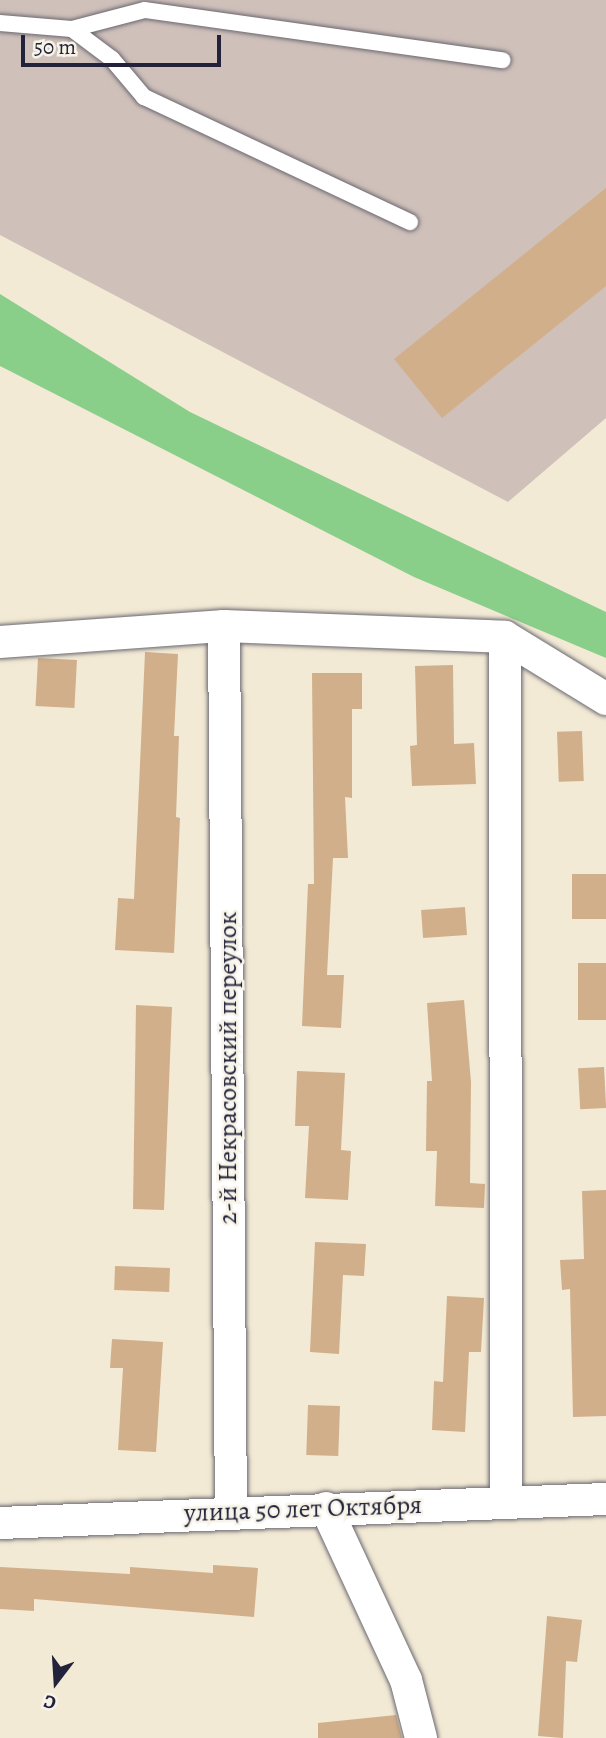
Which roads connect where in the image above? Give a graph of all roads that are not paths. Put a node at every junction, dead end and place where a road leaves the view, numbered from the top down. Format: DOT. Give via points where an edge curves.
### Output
graph roads {
  1 [pos="0,23"];
  2 [pos="72,29"];
  3 [pos="503,60"];
  4 [pos="410,222"];
  5 [pos="224,626"];
  6 [pos="505,637"];
  7 [pos="0,642"];
  8 [pos="606,699"];
  9 [pos="606,1499"];
  10 [pos="506,1501"];
  11 [pos="326,1508"];
  12 [pos="231,1510"];
  13 [pos="0,1522"];
  14 [pos="421,1738"];
  1 -- 2 [label="lane"];
  2 -- 3 [label="lane" via="145,10"];
  2 -- 4 [label="lane" via="112,59 144,97"];
  5 -- 6 [label="street"];
  5 -- 7 [label="street"];
  5 -- 12 [label="street, 2-й Некрасовский переулок"];
  6 -- 8 [label="street"];
  6 -- 10 [label="street"];
  9 -- 10 [label="street, улица 50 лет Октября"];
  10 -- 11 [label="street, улица 50 лет Октября"];
  11 -- 12 [label="street, улица 50 лет Октября"];
  11 -- 14 [label="street" via="406,1680"];
  12 -- 13 [label="street, улица 50 лет Октября"];
}
